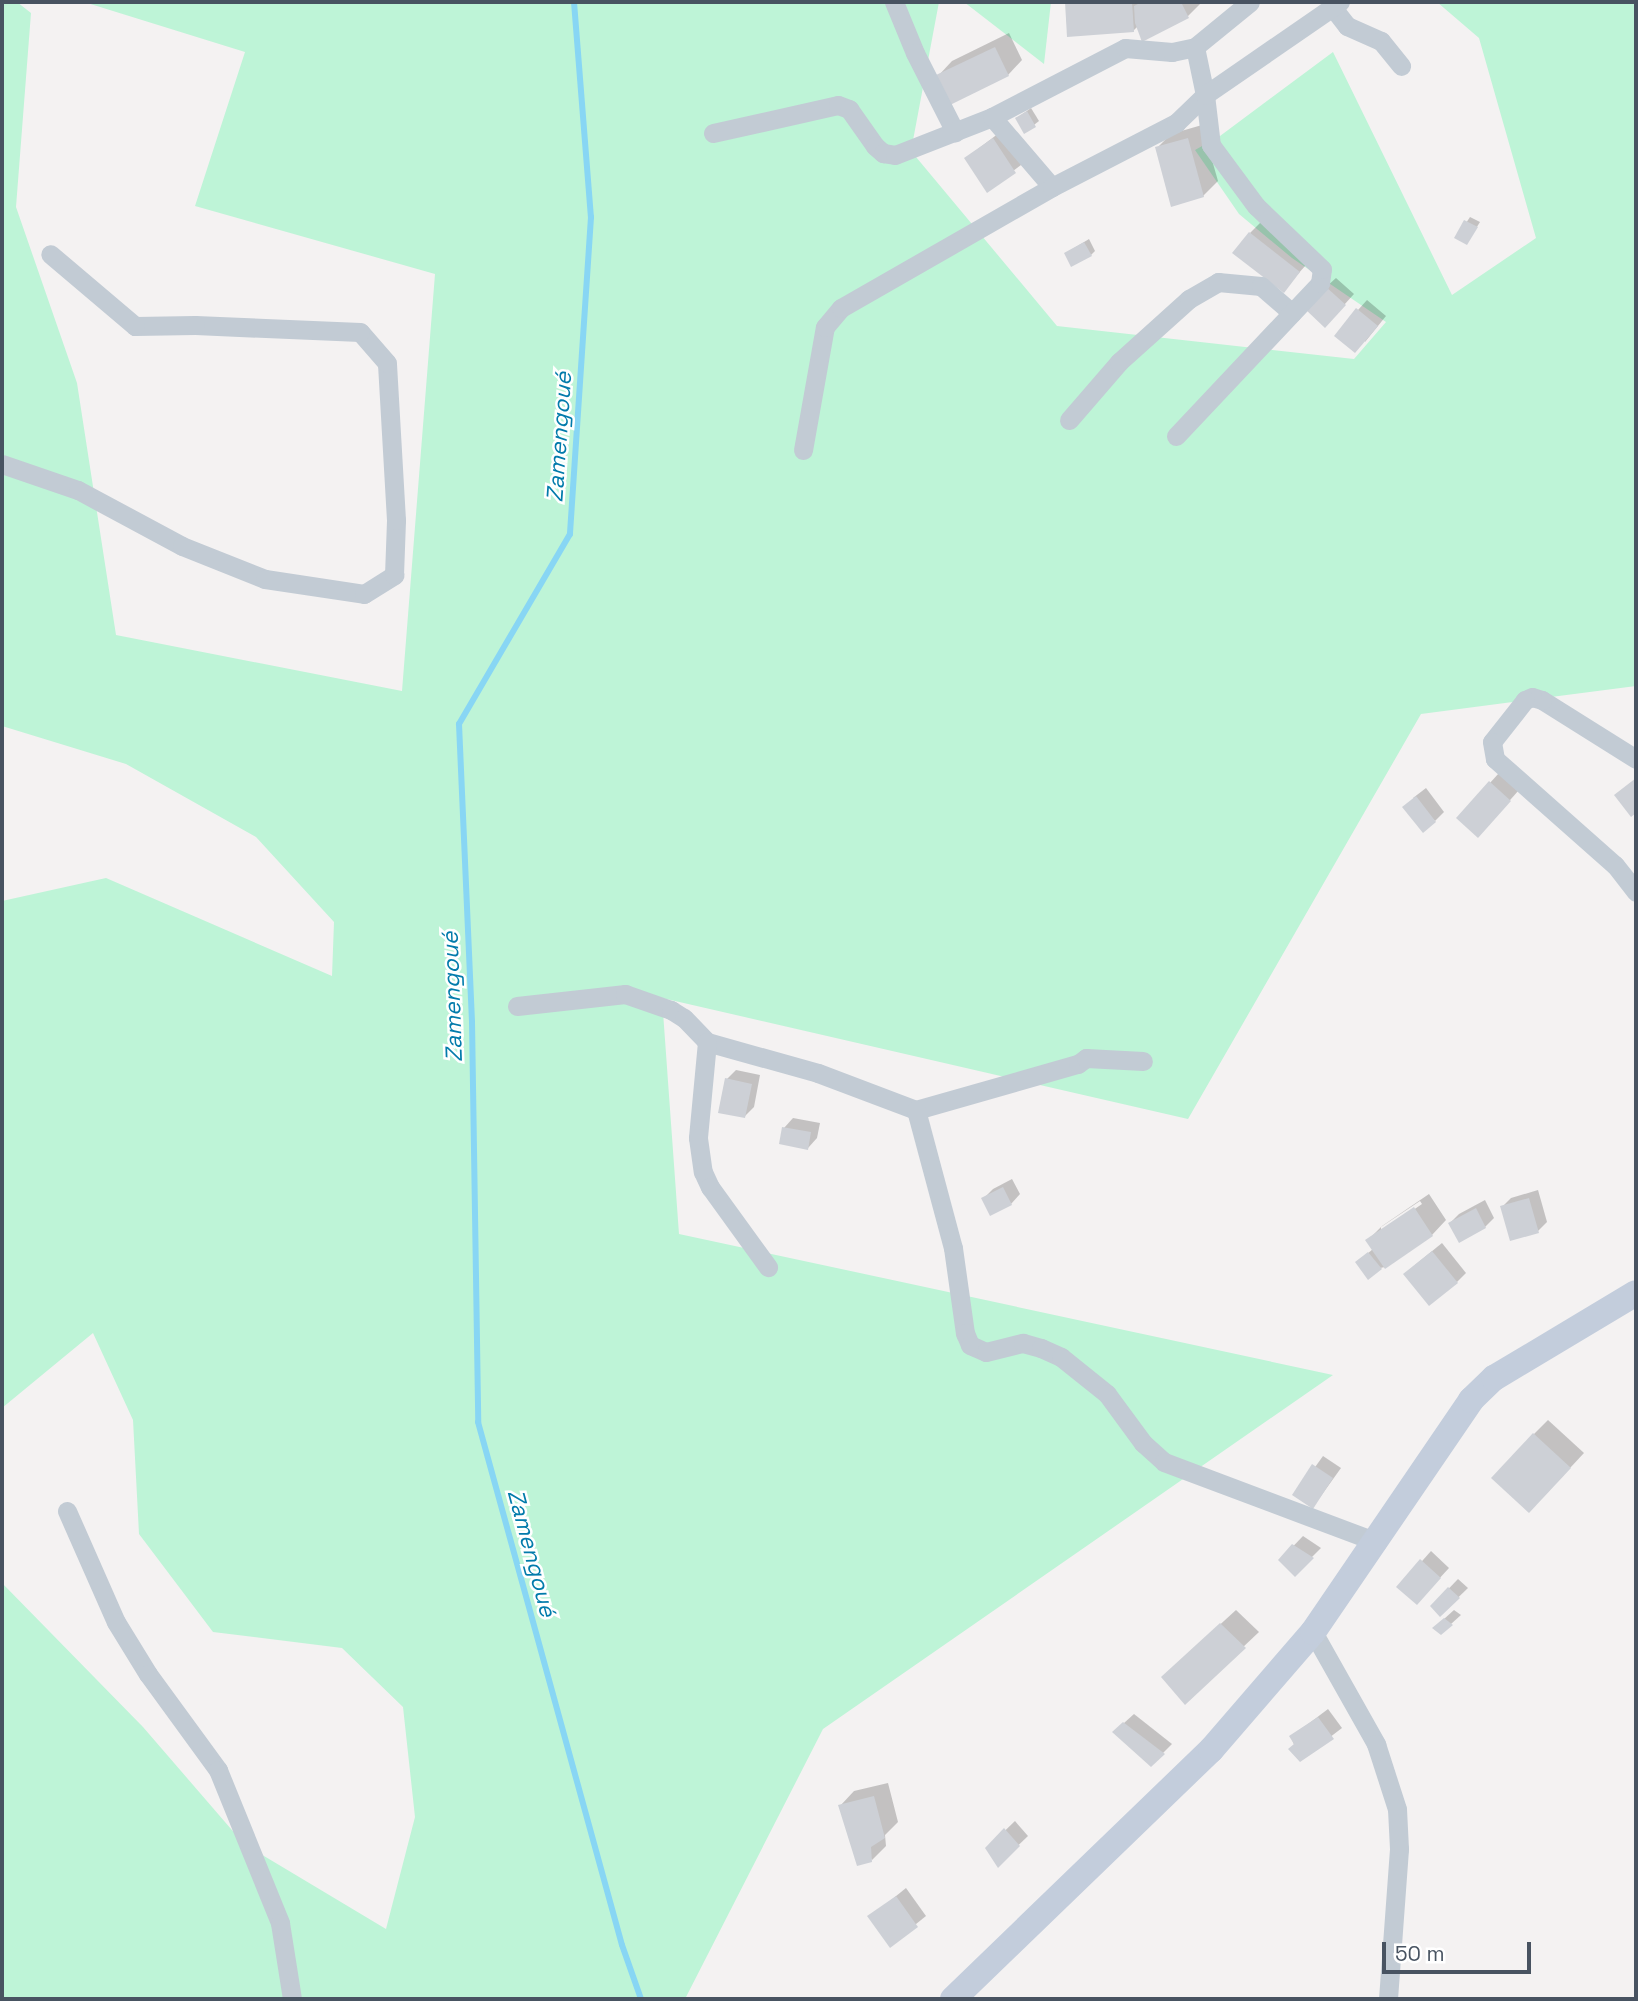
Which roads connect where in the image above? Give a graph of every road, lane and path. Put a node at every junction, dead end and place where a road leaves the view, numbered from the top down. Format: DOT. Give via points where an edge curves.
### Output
graph roads {
  1 [pos="894,2"];
  2 [pos="1250,2"];
  3 [pos="1337,5"];
  4 [pos="1195,47"];
  5 [pos="1401,66"];
  6 [pos="1205,95"];
  7 [pos="992,117"];
  8 [pos="955,131"];
  9 [pos="713,133"];
  10 [pos="1052,187"];
  11 [pos="50,254"];
  12 [pos="1292,313"];
  13 [pos="1069,420"];
  14 [pos="1176,436"];
  15 [pos="803,450"];
  16 [pos="2,464"];
  17 [pos="1636,759"];
  18 [pos="1636,892"];
  19 [pos="517,1006"];
  20 [pos="707,1042"];
  21 [pos="1143,1061"];
  22 [pos="916,1110"];
  23 [pos="768,1267"];
  24 [pos="1636,1293"];
  25 [pos="66,1511"];
  26 [pos="1377,1542"];
  27 [pos="1313,1632"];
  28 [pos="292,1999"];
  29 [pos="953,1999"];
  30 [pos="1388,1999"];
  1 -- 8 [label="street"];
  2 -- 4 [label="street"];
  3 -- 5 [label="street" via="1347,26 1381,41"];
  3 -- 6 [label="street"];
  4 -- 6 [label="street"];
  4 -- 7 [label="street" via="1172,52 1125,48"];
  6 -- 10 [label="street" via="1157,135"];
  6 -- 12 [label="street" via="1211,145 1219,158 1256,206 1322,269 1320,283"];
  7 -- 8 [label="street"];
  7 -- 10 [label="street"];
  8 -- 9 [label="street" via="895,155 883,153 849,109 838,105"];
  10 -- 15 [label="street" via="831,317 825,327"];
  11 -- 16 [label="street" via="135,326 360,332 387,362 396,520 394,575 364,594 265,579 182,546 78,490"];
  12 -- 13 [label="street" via="1261,286 1218,282 1189,299 1119,362"];
  12 -- 14 [label="street"];
  17 -- 18 [label="street" via="1532,697 1524,700 1492,742 1495,758 1615,865"];
  19 -- 20 [label="street" via="625,994 671,1010"];
  20 -- 22 [label="street" via="818,1073"];
  20 -- 23 [label="street" via="698,1138 703,1172"];
  21 -- 22 [label="street" via="1086,1058"];
  22 -- 26 [label="street" via="953,1248 970,1345 986,1352 1023,1343 1060,1357 1107,1394 1143,1443 1164,1461"];
  24 -- 26 [label="street" via="1494,1378 1471,1400"];
  25 -- 28 [label="street" via="116,1622 218,1770 280,1923"];
  26 -- 27 [label="street"];
  27 -- 29 [label="street" via="1211,1750"];
  27 -- 30 [label="street" via="1376,1745 1397,1809 1399,1849"];
}
